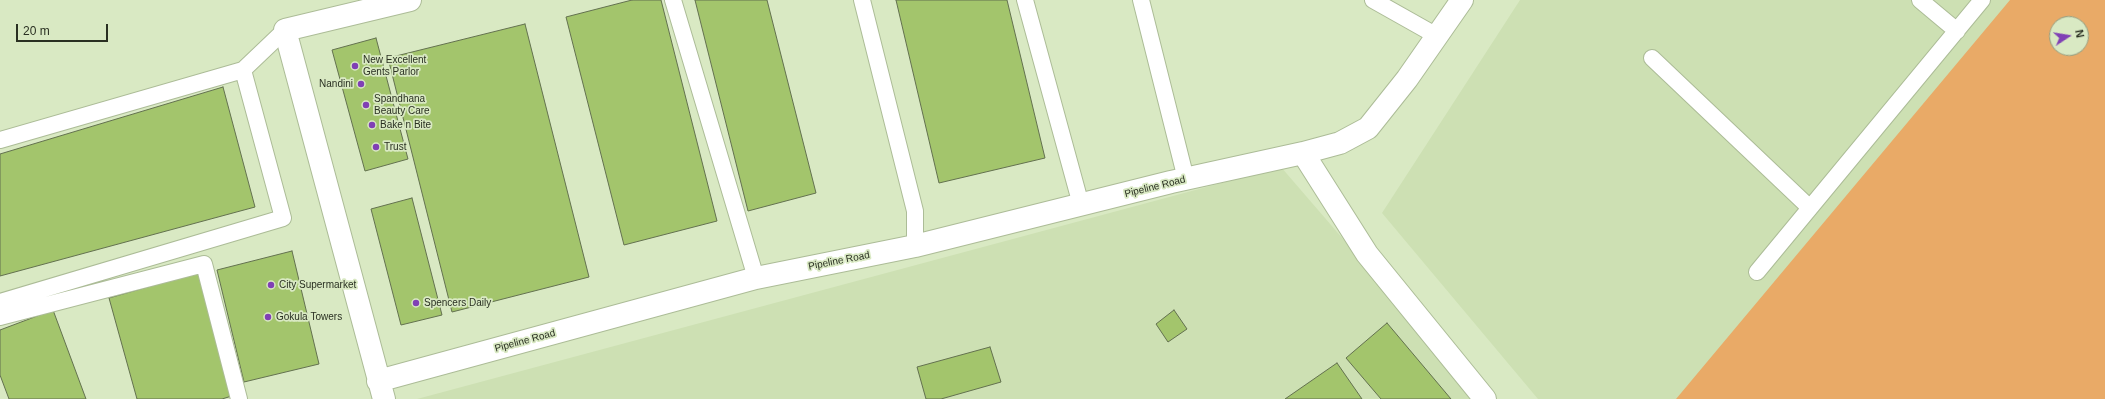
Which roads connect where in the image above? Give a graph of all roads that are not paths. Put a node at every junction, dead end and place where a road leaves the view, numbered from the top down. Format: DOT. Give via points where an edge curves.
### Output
graph roads {
  1 [pos="410,0"];
  2 [pos="673,0"];
  3 [pos="862,0"];
  4 [pos="1025,0"];
  5 [pos="1141,0"];
  6 [pos="1374,0"];
  7 [pos="1462,0"];
  8 [pos="1920,0"];
  9 [pos="1982,0"];
  10 [pos="285,30"];
  11 [pos="1957,31"];
  12 [pos="1437,36"];
  13 [pos="1652,58"];
  14 [pos="243,70"];
  15 [pos="0,140"];
  16 [pos="1303,153"];
  17 [pos="1186,179"];
  18 [pos="1081,205"];
  19 [pos="1810,208"];
  20 [pos="915,246"];
  21 [pos="1757,272"];
  22 [pos="756,278"];
  23 [pos="0,302"];
  24 [pos="0,317"];
  25 [pos="381,390"];
  26 [pos="239,399"];
  27 [pos="1485,399"];
  1 -- 10 [label="street"];
  2 -- 22 [label="lane"];
  3 -- 20 [label="lane" via="915,212"];
  4 -- 18 [label="lane"];
  5 -- 17 [label="lane"];
  6 -- 12 [label="lane"];
  7 -- 12 [label="street"];
  8 -- 11 [label="lane"];
  9 -- 11 [label="lane"];
  10 -- 14 [label="lane"];
  10 -- 25 [label="street"];
  11 -- 19 [label="lane"];
  12 -- 16 [label="street, Pipeline Road" via="1408,79 1368,128 1340,143"];
  13 -- 19 [label="lane"];
  14 -- 15 [label="lane"];
  14 -- 23 [label="lane" via="283,218"];
  16 -- 17 [label="street, Pipeline Road"];
  16 -- 27 [label="street" via="1367,254"];
  17 -- 18 [label="street, Pipeline Road"];
  18 -- 20 [label="street, Pipeline Road"];
  19 -- 21 [label="lane"];
  20 -- 22 [label="street, Pipeline Road"];
  22 -- 25 [label="street, Pipeline Road"];
  24 -- 26 [label="lane" via="204,264"];
}
